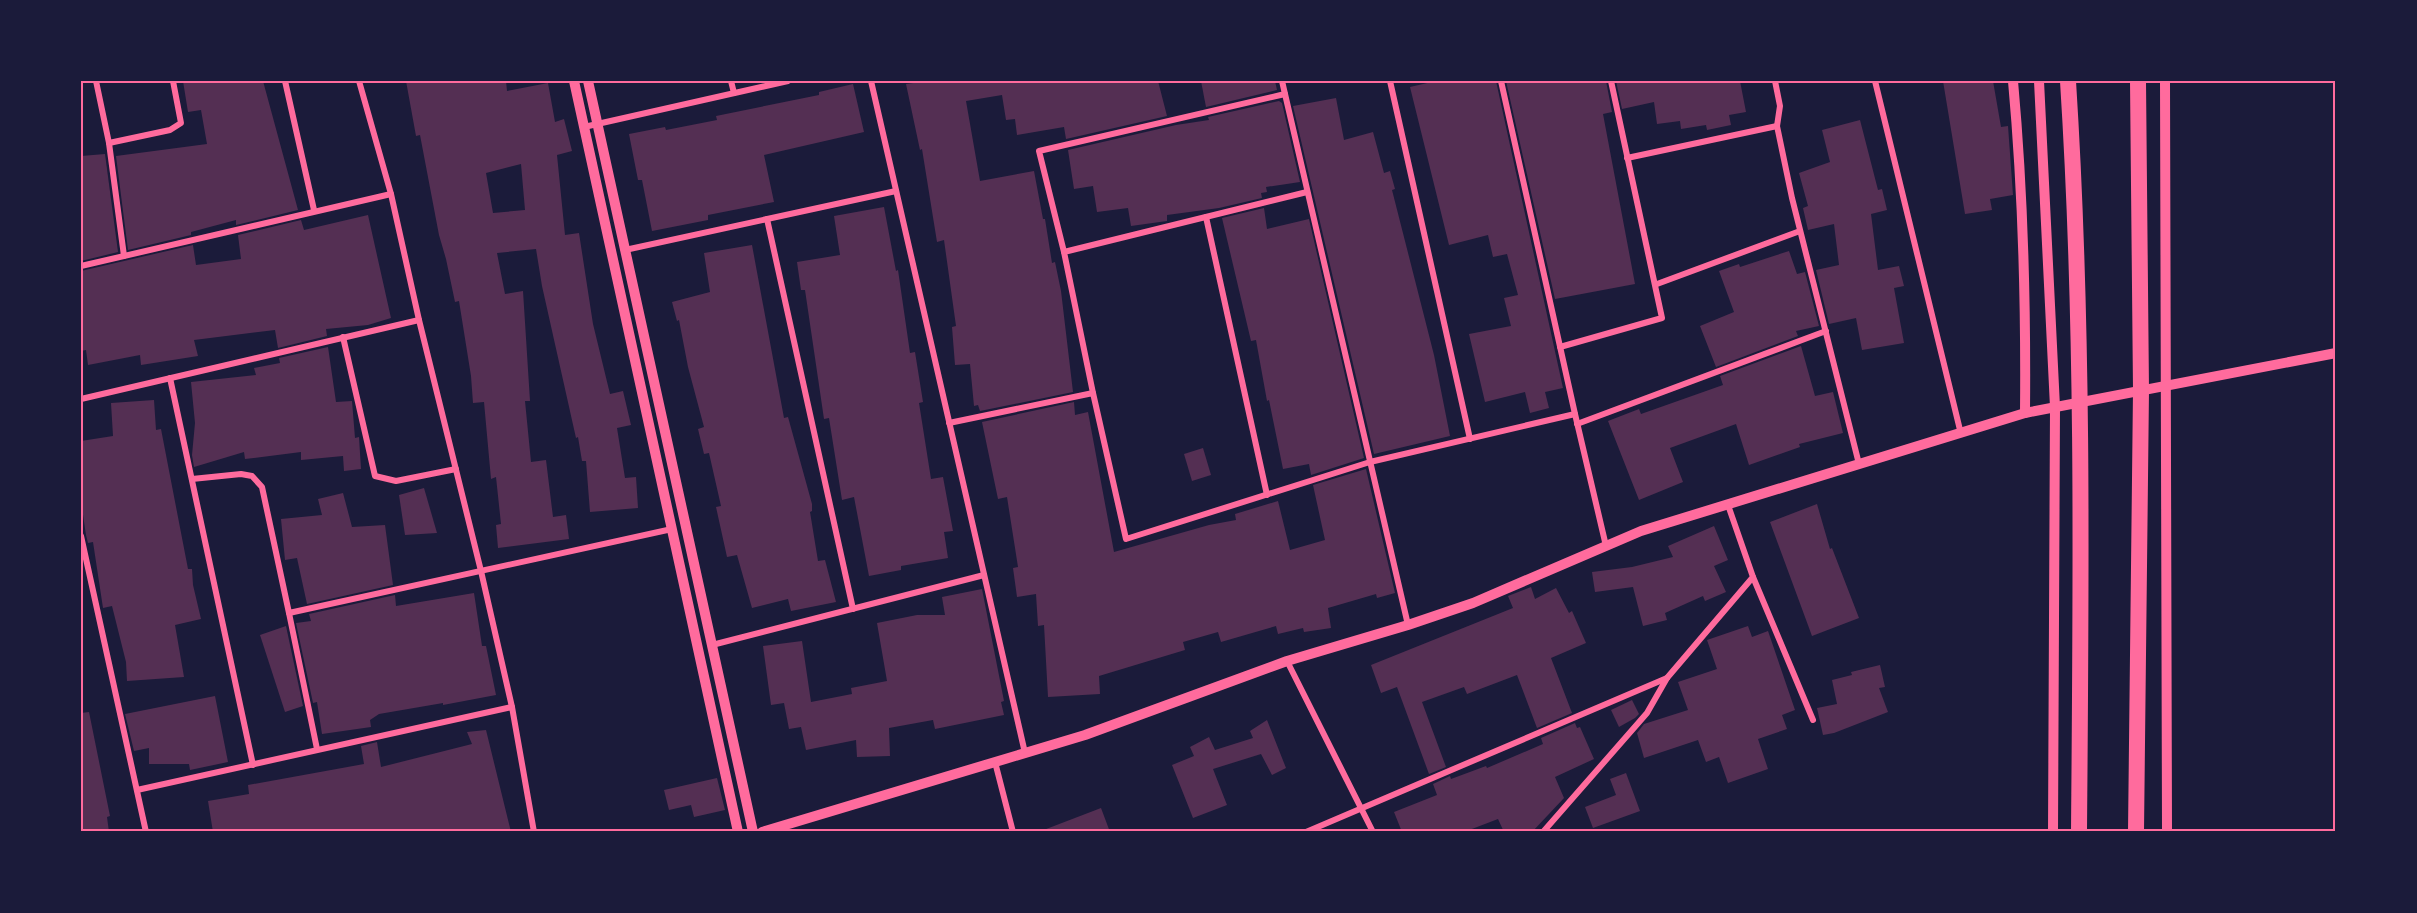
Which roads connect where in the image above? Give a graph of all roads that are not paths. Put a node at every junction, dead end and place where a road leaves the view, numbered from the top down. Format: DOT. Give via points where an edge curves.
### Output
graph roads {
  1 [pos="96,81"];
  2 [pos="173,81"];
  3 [pos="285,81"];
  4 [pos="359,81"];
  5 [pos="574,81"];
  6 [pos="588,81"];
  7 [pos="731,81"];
  8 [pos="788,81"];
  9 [pos="870,81"];
  10 [pos="1281,81"];
  11 [pos="1392,81"];
  12 [pos="1501,81"];
  13 [pos="1611,81"];
  14 [pos="1775,81"];
  15 [pos="1875,81"];
  16 [pos="2013,81"];
  17 [pos="2039,81"];
  18 [pos="2068,81"];
  19 [pos="2138,81"];
  20 [pos="2165,81"];
  21 [pos="734,93"];
  22 [pos="1285,94"];
  23 [pos="597,123"];
  24 [pos="1777,126"];
  25 [pos="584,127"];
  26 [pos="109,143"];
  27 [pos="1628,158"];
  28 [pos="896,191"];
  29 [pos="1307,192"];
  30 [pos="391,194"];
  31 [pos="314,210"];
  32 [pos="1206,217"];
  33 [pos="767,219"];
  34 [pos="1800,231"];
  35 [pos="625,250"];
  36 [pos="1064,252"];
  37 [pos="124,256"];
  38 [pos="81,266"];
  39 [pos="1657,284"];
  40 [pos="419,320"];
  41 [pos="1826,331"];
  42 [pos="343,337"];
  43 [pos="1560,347"];
  44 [pos="2336,353"];
  45 [pos="170,378"];
  46 [pos="2167,385"];
  47 [pos="2141,390"];
  48 [pos="1093,393"];
  49 [pos="81,399"];
  50 [pos="2081,402"];
  51 [pos="2055,407"];
  52 [pos="2025,413"];
  53 [pos="1575,414"];
  54 [pos="949,423"];
  55 [pos="1577,424"];
  56 [pos="1961,435"];
  57 [pos="1470,439"];
  58 [pos="1370,462"];
  59 [pos="1860,465"];
  60 [pos="456,469"];
  61 [pos="192,479"];
  62 [pos="1267,495"];
  63 [pos="1728,505"];
  64 [pos="672,529"];
  65 [pos="81,536"];
  66 [pos="1606,546"];
  67 [pos="481,571"];
  68 [pos="984,575"];
  69 [pos="1753,577"];
  70 [pos="90,578"];
  71 [pos="81,580"];
  72 [pos="853,609"];
  73 [pos="289,613"];
  74 [pos="1408,625"];
  75 [pos="712,645"];
  76 [pos="1287,661"];
  77 [pos="1667,678"];
  78 [pos="512,707"];
  79 [pos="1813,720"];
  80 [pos="317,749"];
  81 [pos="1025,753"];
  82 [pos="995,762"];
  83 [pos="253,765"];
  84 [pos="137,790"];
  85 [pos="1361,808"];
  86 [pos="146,832"];
  87 [pos="534,832"];
  88 [pos="738,832"];
  89 [pos="753,832"];
  90 [pos="762,832"];
  91 [pos="1013,832"];
  92 [pos="1306,832"];
  93 [pos="1373,832"];
  94 [pos="1543,832"];
  95 [pos="2053,832"];
  96 [pos="2079,832"];
  97 [pos="2136,832"];
  98 [pos="2167,832"];
  1 -- 26 [label="street"];
  2 -- 26 [label="street" via="181,123 170,130"];
  3 -- 31 [label="street"];
  4 -- 30 [label="street"];
  5 -- 25 [label="street"];
  6 -- 23 [label="street"];
  7 -- 21 [label="street"];
  8 -- 21 [label="street"];
  9 -- 28 [label="street"];
  10 -- 22 [label="street"];
  11 -- 57 [label="street"];
  12 -- 43 [label="street"];
  13 -- 27 [label="street"];
  14 -- 24 [label="street" via="1780,105"];
  15 -- 56 [label="street"];
  16 -- 52 [label="street" via="2018,135"];
  17 -- 51 [label="street"];
  18 -- 50 [label="highway" via="2076,198"];
  19 -- 47 [label="highway"];
  20 -- 46 [label="street"];
  21 -- 23 [label="street"];
  22 -- 29 [label="street"];
  22 -- 36 [label="street" via="1039,151"];
  23 -- 25 [label="street"];
  23 -- 35 [label="street"];
  24 -- 27 [label="street"];
  24 -- 34 [label="street"];
  25 -- 64 [label="street"];
  26 -- 37 [label="street"];
  27 -- 39 [label="street"];
  28 -- 33 [label="street"];
  28 -- 54 [label="street"];
  29 -- 32 [label="street"];
  29 -- 58 [label="street"];
  30 -- 31 [label="street"];
  30 -- 40 [label="street"];
  31 -- 37 [label="street"];
  32 -- 36 [label="street"];
  32 -- 62 [label="street"];
  33 -- 35 [label="street"];
  33 -- 72 [label="street"];
  34 -- 39 [label="street"];
  34 -- 41 [label="street"];
  35 -- 75 [label="street"];
  36 -- 48 [label="street"];
  37 -- 38 [label="street"];
  39 -- 43 [label="street" via="1662,318"];
  40 -- 42 [label="street"];
  40 -- 60 [label="street"];
  41 -- 55 [label="street"];
  41 -- 59 [label="street"];
  42 -- 45 [label="street"];
  42 -- 60 [label="street" via="375,477 396,481"];
  43 -- 53 [label="street"];
  44 -- 46 [label="street"];
  45 -- 49 [label="street"];
  45 -- 61 [label="street"];
  46 -- 47 [label="street"];
  46 -- 98 [label="street"];
  47 -- 50 [label="street"];
  47 -- 97 [label="highway"];
  48 -- 54 [label="street"];
  48 -- 62 [label="street" via="1126,539"];
  50 -- 51 [label="street"];
  50 -- 96 [label="highway"];
  51 -- 52 [label="street"];
  51 -- 95 [label="street"];
  52 -- 56 [label="street"];
  53 -- 55 [label="street"];
  53 -- 57 [label="street"];
  54 -- 68 [label="street"];
  55 -- 66 [label="street"];
  56 -- 59 [label="street"];
  57 -- 58 [label="street"];
  58 -- 62 [label="street"];
  58 -- 74 [label="street"];
  59 -- 63 [label="street"];
  60 -- 67 [label="street"];
  61 -- 73 [label="street" via="241,474 252,476 262,487"];
  61 -- 83 [label="street"];
  63 -- 66 [label="street" via="1641,531"];
  63 -- 69 [label="street"];
  64 -- 67 [label="street"];
  64 -- 88 [label="street"];
  65 -- 70 [label="street"];
  66 -- 74 [label="street" via="1473,603"];
  67 -- 73 [label="street"];
  67 -- 78 [label="street"];
  68 -- 72 [label="street"];
  68 -- 81 [label="street"];
  69 -- 77 [label="street"];
  69 -- 79 [label="street"];
  70 -- 71 [label="street"];
  70 -- 84 [label="street"];
  72 -- 75 [label="street"];
  73 -- 80 [label="street"];
  74 -- 76 [label="street"];
  75 -- 89 [label="street"];
  76 -- 81 [label="street"];
  76 -- 85 [label="street"];
  77 -- 85 [label="street"];
  77 -- 94 [label="street" via="1647,713"];
  78 -- 80 [label="street"];
  78 -- 87 [label="street"];
  80 -- 83 [label="street"];
  81 -- 82 [label="street"];
  82 -- 90 [label="street"];
  82 -- 91 [label="street"];
  83 -- 84 [label="street"];
  84 -- 86 [label="street"];
  85 -- 92 [label="street"];
  85 -- 93 [label="street"];
}
